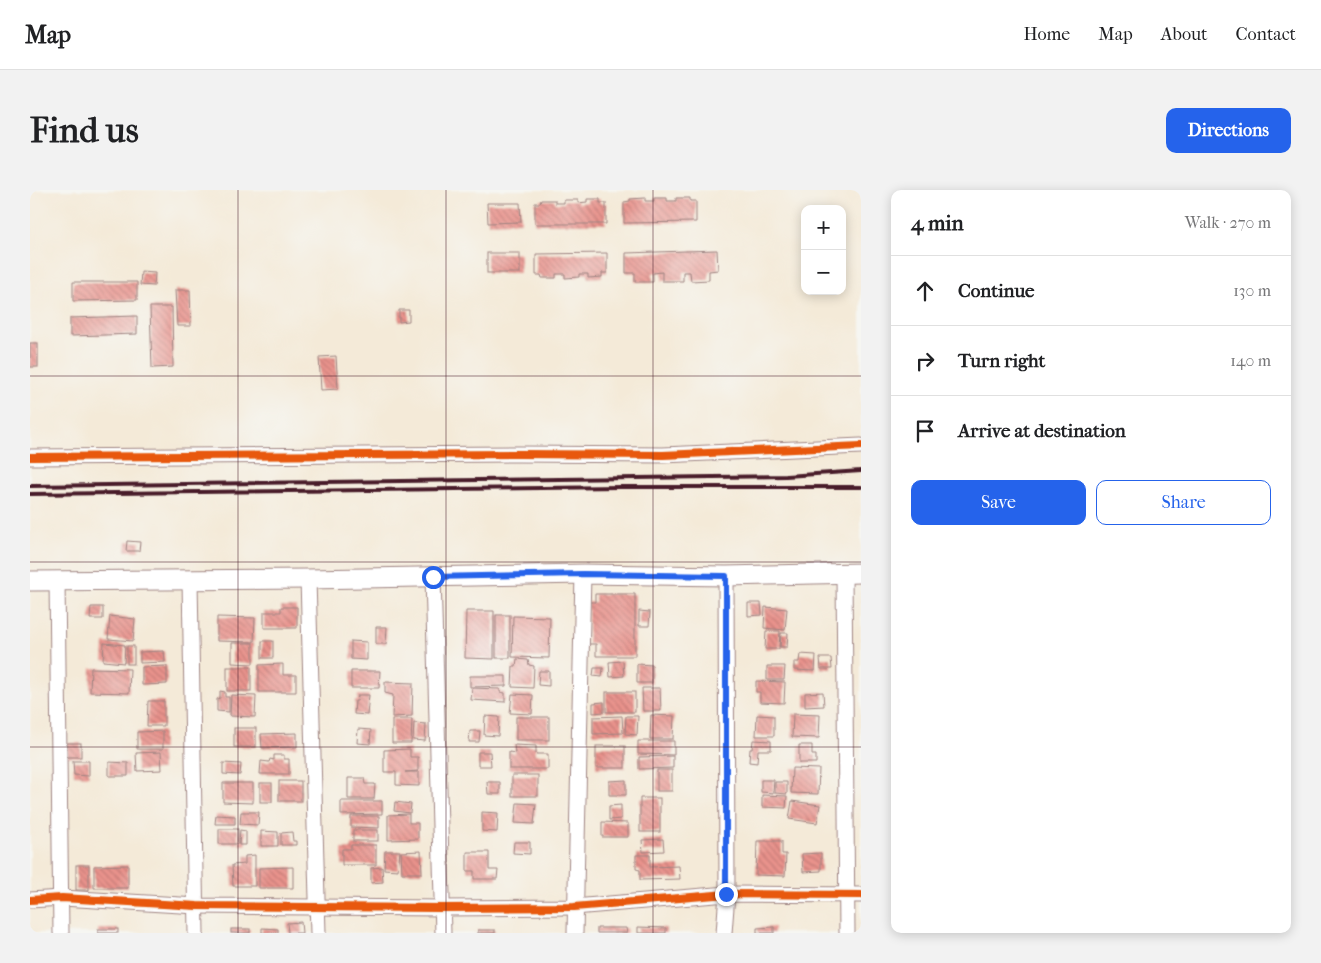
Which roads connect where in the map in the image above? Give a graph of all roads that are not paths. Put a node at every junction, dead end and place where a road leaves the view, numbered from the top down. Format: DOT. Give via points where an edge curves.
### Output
graph roads {
  1 [pos="861,446"];
  2 [pos="30,457"];
  3 [pos="853,573"];
  4 [pos="583,574"];
  5 [pos="726,576"];
  6 [pos="433,577"];
  7 [pos="30,580"];
  8 [pos="58,580"];
  9 [pos="190,580"];
  10 [pos="308,580"];
  11 [pos="726,894"];
  12 [pos="854,895"];
  13 [pos="62,898"];
  14 [pos="30,900"];
  15 [pos="197,906"];
  16 [pos="318,907"];
  17 [pos="574,907"];
  18 [pos="443,908"];
  19 [pos="62,933"];
  20 [pos="196,933"];
  21 [pos="318,933"];
  22 [pos="443,933"];
  23 [pos="575,933"];
  24 [pos="724,933"];
  25 [pos="847,933"];
  1 -- 2 [label="street" via="663,455"];
  3 -- 5 [label="street"];
  3 -- 12 [label="street"];
  4 -- 5 [label="street"];
  4 -- 6 [label="street"];
  4 -- 17 [label="street"];
  5 -- 11 [label="street"];
  6 -- 10 [label="street"];
  6 -- 18 [label="street"];
  7 -- 8 [label="street"];
  8 -- 9 [label="street"];
  8 -- 13 [label="street"];
  9 -- 10 [label="street"];
  9 -- 15 [label="street"];
  10 -- 16 [label="street"];
  11 -- 12 [label="street"];
  11 -- 17 [label="street"];
  11 -- 24 [label="street"];
  12 -- 25 [label="street"];
  13 -- 14 [label="street"];
  13 -- 15 [label="street"];
  13 -- 19 [label="street"];
  15 -- 16 [label="street"];
  15 -- 20 [label="street"];
  16 -- 18 [label="street"];
  16 -- 21 [label="street"];
  17 -- 18 [label="street"];
  17 -- 23 [label="street"];
  18 -- 22 [label="street"];
}
